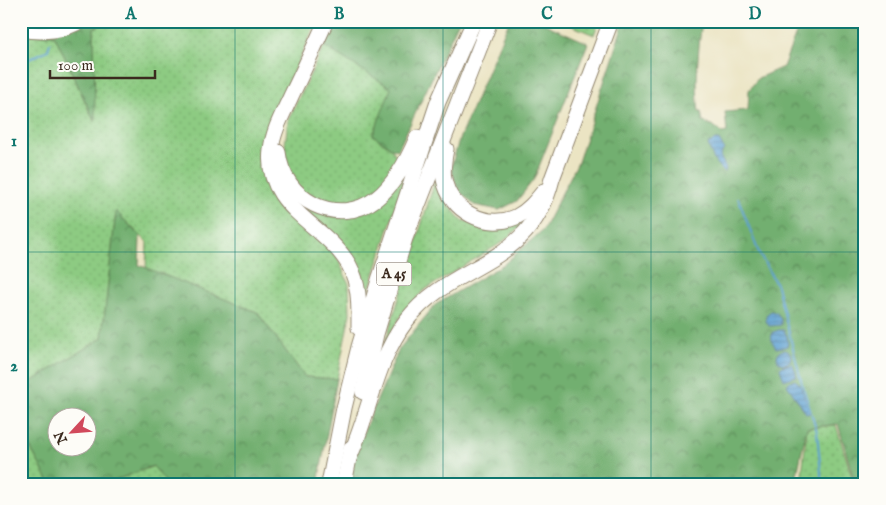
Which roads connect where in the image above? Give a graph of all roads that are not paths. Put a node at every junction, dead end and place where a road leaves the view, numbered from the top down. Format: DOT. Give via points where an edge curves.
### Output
graph roads {
  1 [pos="83,21"];
  2 [pos="326,21"];
  3 [pos="474,21"];
  4 [pos="490,21"];
  5 [pos="611,21"];
  6 [pos="21,31"];
  7 [pos="459,97"];
  8 [pos="438,102"];
  9 [pos="282,116"];
  10 [pos="552,180"];
  11 [pos="359,347"];
  12 [pos="349,458"];
  13 [pos="329,484"];
  14 [pos="344,484"];
  1 -- 6 [label="main road" via="67,30 47,34"];
  2 -- 9 [label="highway"];
  3 -- 8 [label="highway, A 45"];
  4 -- 7 [label="highway, A 45"];
  5 -- 10 [label="highway"];
  7 -- 10 [label="highway" via="443,165 446,187 458,205 482,219 510,219 528,209"];
  7 -- 12 [label="highway, A 45" via="405,238 376,334"];
  8 -- 9 [label="highway" via="427,115 410,154 391,184 372,201 344,210 322,208 308,202 286,180 278,150"];
  8 -- 11 [label="highway, A 45"];
  9 -- 11 [label="highway" via="270,152 275,182 287,204 332,244 349,266 359,298"];
  10 -- 12 [label="highway" via="538,216 520,239 496,257 446,284 407,320 380,370 360,435"];
  11 -- 13 [label="highway, A 45"];
  12 -- 14 [label="highway, A 45"];
}
